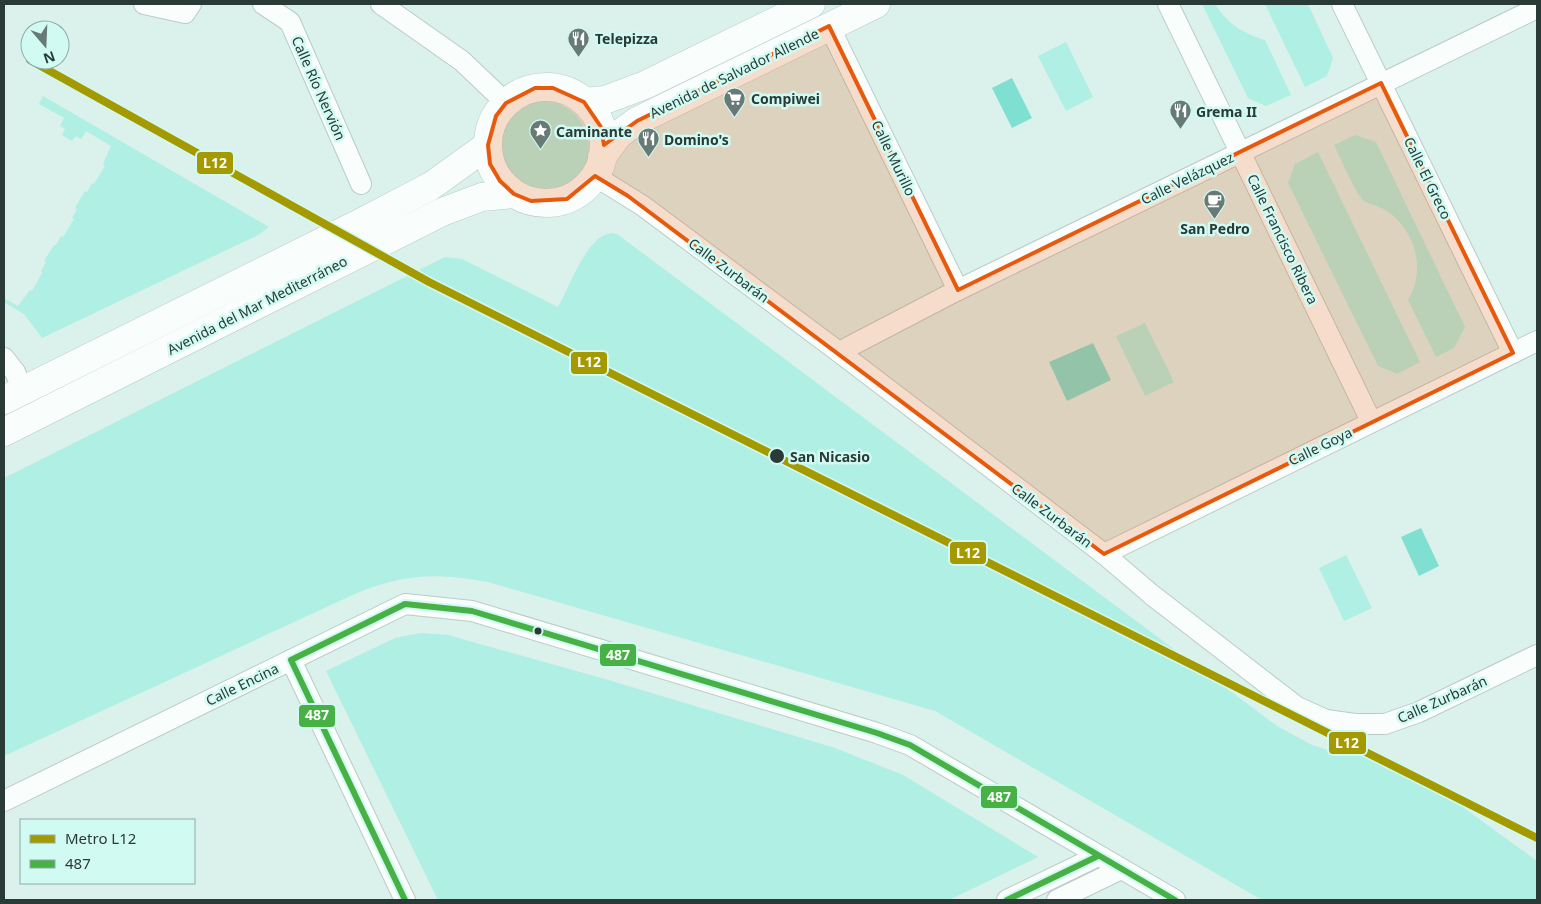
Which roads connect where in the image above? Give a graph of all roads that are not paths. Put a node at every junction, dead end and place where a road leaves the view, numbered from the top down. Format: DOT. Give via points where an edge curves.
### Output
graph roads {
  1 [pos="144,4"];
  2 [pos="192,4"];
  3 [pos="263,4"];
  4 [pos="381,4"];
  5 [pos="811,4"];
  6 [pos="876,4"];
  7 [pos="1168,4"];
  8 [pos="1342,4"];
  9 [pos="1537,8"];
  10 [pos="829,26"];
  11 [pos="1381,83"];
  12 [pos="584,102"];
  13 [pos="506,103"];
  14 [pos="488,145"];
  15 [pos="1240,151"];
  16 [pos="599,166"];
  17 [pos="362,184"];
  18 [pos="514,194"];
  19 [pos="958,290"];
  20 [pos="1537,341"];
  21 [pos="839,352"];
  22 [pos="1513,353"];
  23 [pos="4,358"];
  24 [pos="13,395"];
  25 [pos="1371,421"];
  26 [pos="4,432"];
  27 [pos="1104,554"];
  28 [pos="1537,655"];
  29 [pos="291,660"];
  30 [pos="4,801"];
  31 [pos="1098,856"];
  32 [pos="1121,869"];
  33 [pos="405,900"];
  34 [pos="1007,900"];
  35 [pos="1057,900"];
  36 [pos="1175,900"];
  1 -- 2 [label="street" via="185,13"];
  3 -- 17 [label="street, Calle Río Nervión" via="290,22"];
  4 -- 13 [label="street" via="462,61"];
  5 -- 12 [label="main road, Avenida de Salvador Allende" via="645,85 605,100"];
  6 -- 10 [label="main road, Avenida de Salvador Allende"];
  7 -- 15 [label="street, Calle Francisco Ribera"];
  8 -- 11 [label="street, Calle El Greco"];
  9 -- 11 [label="street, Calle Velázquez"];
  10 -- 16 [label="main road, Avenida de Salvador Allende" via="637,121 618,135"];
  10 -- 19 [label="street, Calle Murillo"];
  11 -- 15 [label="street, Calle Velázquez"];
  11 -- 22 [label="street, Calle El Greco"];
  12 -- 13 [label="main road" via="553,88 535,88"];
  12 -- 16 [label="main road" via="601,127 604,142"];
  13 -- 14 [label="main road" via="496,116"];
  14 -- 18 [label="main road" via="490,164 500,181"];
  14 -- 24 [label="main road, Avenida del Mar Mediterráneo" via="431,186"];
  15 -- 19 [label="street, Calle Velázquez"];
  15 -- 25 [label="street, Calle Francisco Ribera"];
  16 -- 18 [label="main road" via="583,190 567,199 549,203 531,201"];
  16 -- 21 [label="street, Calle Zurbarán" via="643,206"];
  18 -- 26 [label="main road, Avenida del Mar Mediterráneo" via="482,197 442,212"];
  19 -- 21 [label="street, Calle Velázquez"];
  20 -- 22 [label="street, Calle Goya"];
  21 -- 27 [label="street, Calle Zurbarán"];
  22 -- 25 [label="street, Calle Goya"];
  23 -- 24 [label="street" via="15,372"];
  25 -- 27 [label="street, Calle Goya"];
  27 -- 28 [label="street, Calle Zurbarán" via="1297,707 1326,720 1385,724 1419,712"];
  29 -- 30 [label="street, Calle Encina"];
  29 -- 31 [label="street, Calle Encina" via="404,604 472,612 910,745"];
  29 -- 33 [label="street"];
  31 -- 32 [label="street, Calle Encina"];
  31 -- 34 [label="street"];
  32 -- 35 [label="street"];
  32 -- 36 [label="street, Calle Encina"];
}
